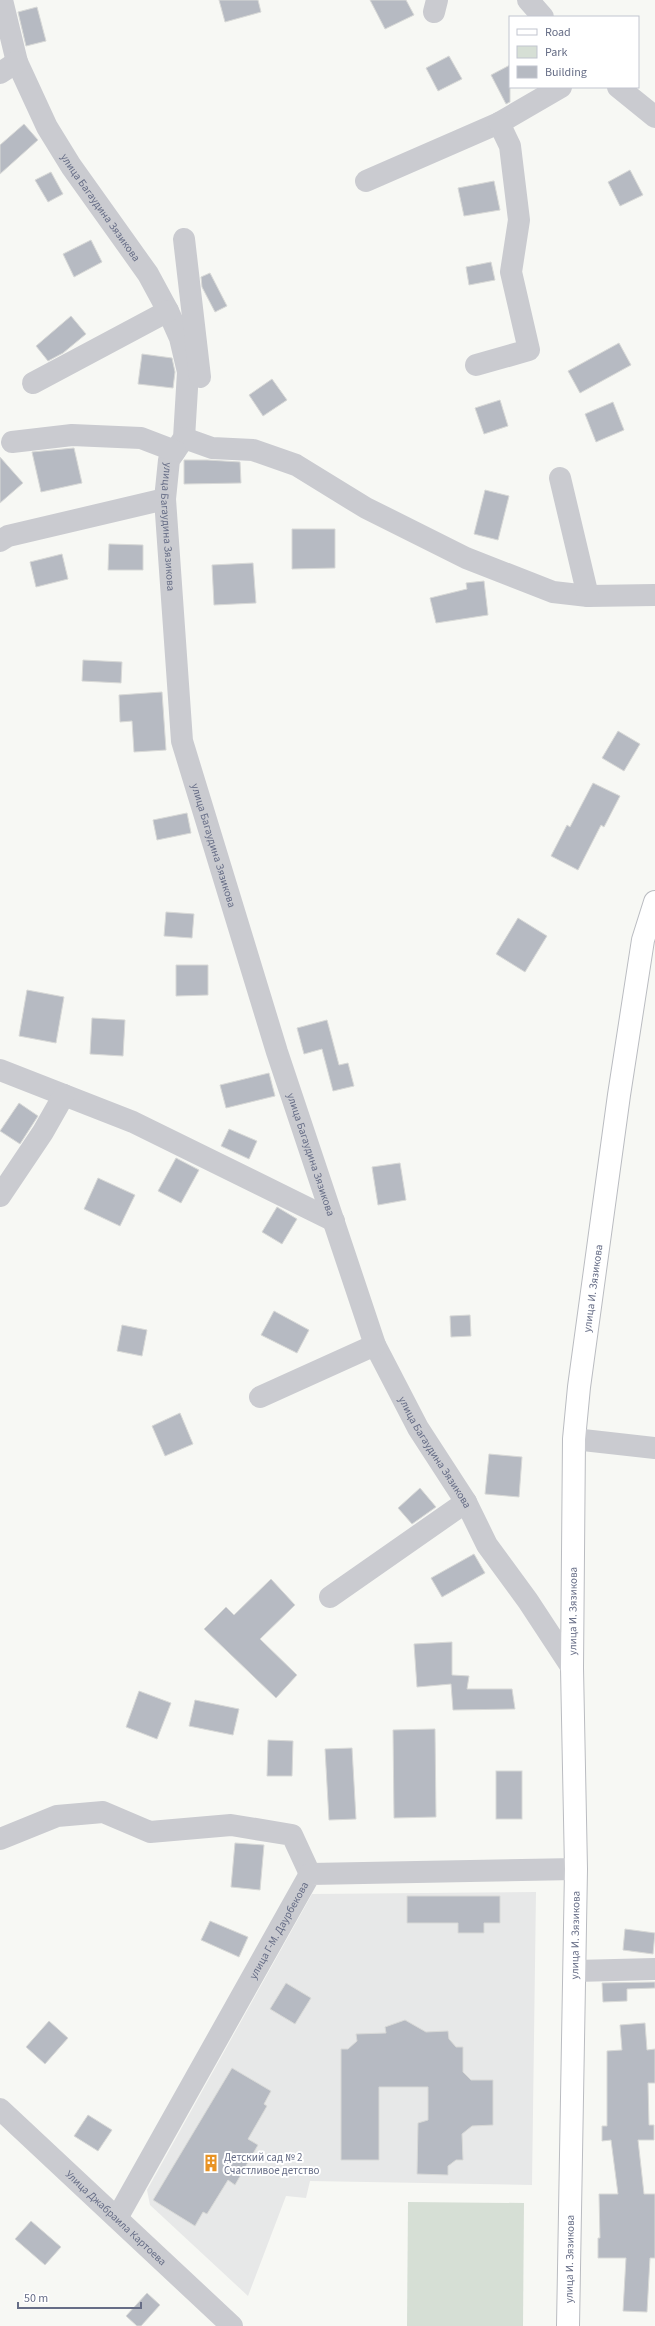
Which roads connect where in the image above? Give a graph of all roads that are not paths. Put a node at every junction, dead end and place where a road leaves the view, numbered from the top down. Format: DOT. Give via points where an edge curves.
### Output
graph roads {
  1 [pos="2,0"];
  2 [pos="528,0"];
  3 [pos="542,16"];
  4 [pos="8,68"];
  5 [pos="559,88"];
  6 [pos="619,88"];
  7 [pos="655,117"];
  8 [pos="499,123"];
  9 [pos="366,181"];
  10 [pos="184,239"];
  11 [pos="168,311"];
  12 [pos="476,365"];
  13 [pos="33,383"];
  14 [pos="181,436"];
  15 [pos="12,442"];
  16 [pos="560,478"];
  17 [pos="165,498"];
  18 [pos="0,541"];
  19 [pos="655,595"];
  20 [pos="588,596"];
  21 [pos="655,902"];
  22 [pos="0,1070"];
  23 [pos="64,1095"];
  24 [pos="0,1196"];
  25 [pos="334,1222"];
  26 [pos="375,1345"];
  27 [pos="260,1397"];
  28 [pos="574,1439"];
  29 [pos="655,1448"];
  30 [pos="466,1502"];
  31 [pos="330,1596"];
  32 [pos="572,1668"];
  33 [pos="0,1839"];
  34 [pos="576,1869"];
  35 [pos="310,1874"];
  36 [pos="655,1969"];
  37 [pos="575,1971"];
  38 [pos="0,2109"];
  39 [pos="117,2218"];
  40 [pos="232,2326"];
  41 [pos="568,2326"];
  1 -- 4 [label="street, улица Багаудина Зязикова"];
  2 -- 3 [label="street"];
  4 -- 11 [label="street, улица Багаудина Зязикова" via="71,166 148,274"];
  5 -- 8 [label="street"];
  6 -- 7 [label="street"];
  8 -- 9 [label="street"];
  8 -- 12 [label="street" via="510,146 519,220 511,272 528,350"];
  10 -- 14 [label="street" via="201,375 198,395"];
  11 -- 13 [label="street"];
  11 -- 14 [label="street, улица Багаудина Зязикова" via="180,338 188,372"];
  14 -- 15 [label="street" via="142,438 72,435"];
  14 -- 17 [label="street, улица Багаудина Зязикова" via="169,460"];
  14 -- 20 [label="street" via="212,448 253,450 296,465 366,508 466,558 553,592"];
  16 -- 20 [label="street"];
  17 -- 18 [label="street" via="8,536"];
  17 -- 25 [label="street, улица Багаудина Зязикова" via="182,741 277,1052"];
  19 -- 20 [label="street"];
  21 -- 28 [label="main road, улица И. Зязикова" via="643,940 619,1095"];
  22 -- 23 [label="street"];
  23 -- 24 [label="street" via="43,1132"];
  23 -- 25 [label="street" via="133,1122"];
  25 -- 26 [label="street, улица Багаудина Зязикова"];
  26 -- 27 [label="street"];
  26 -- 30 [label="street, улица Багаудина Зязикова" via="418,1428"];
  28 -- 29 [label="street"];
  28 -- 32 [label="main road, улица И. Зязикова"];
  30 -- 31 [label="street"];
  30 -- 32 [label="street, улица Багаудина Зязикова" via="487,1545"];
  32 -- 34 [label="main road, улица И. Зязикова"];
  33 -- 35 [label="street" via="57,1816 103,1812 150,1832 231,1825 292,1835"];
  34 -- 35 [label="street, улица Г-М. Даурбекова"];
  34 -- 37 [label="main road, улица И. Зязикова"];
  35 -- 39 [label="street, улица Г-М. Даурбекова"];
  36 -- 37 [label="street"];
  37 -- 41 [label="main road, улица И. Зязикова"];
  38 -- 39 [label="street, Улица Джабраила Картоева"];
  39 -- 40 [label="street, Улица Джабраила Картоева"];
}
